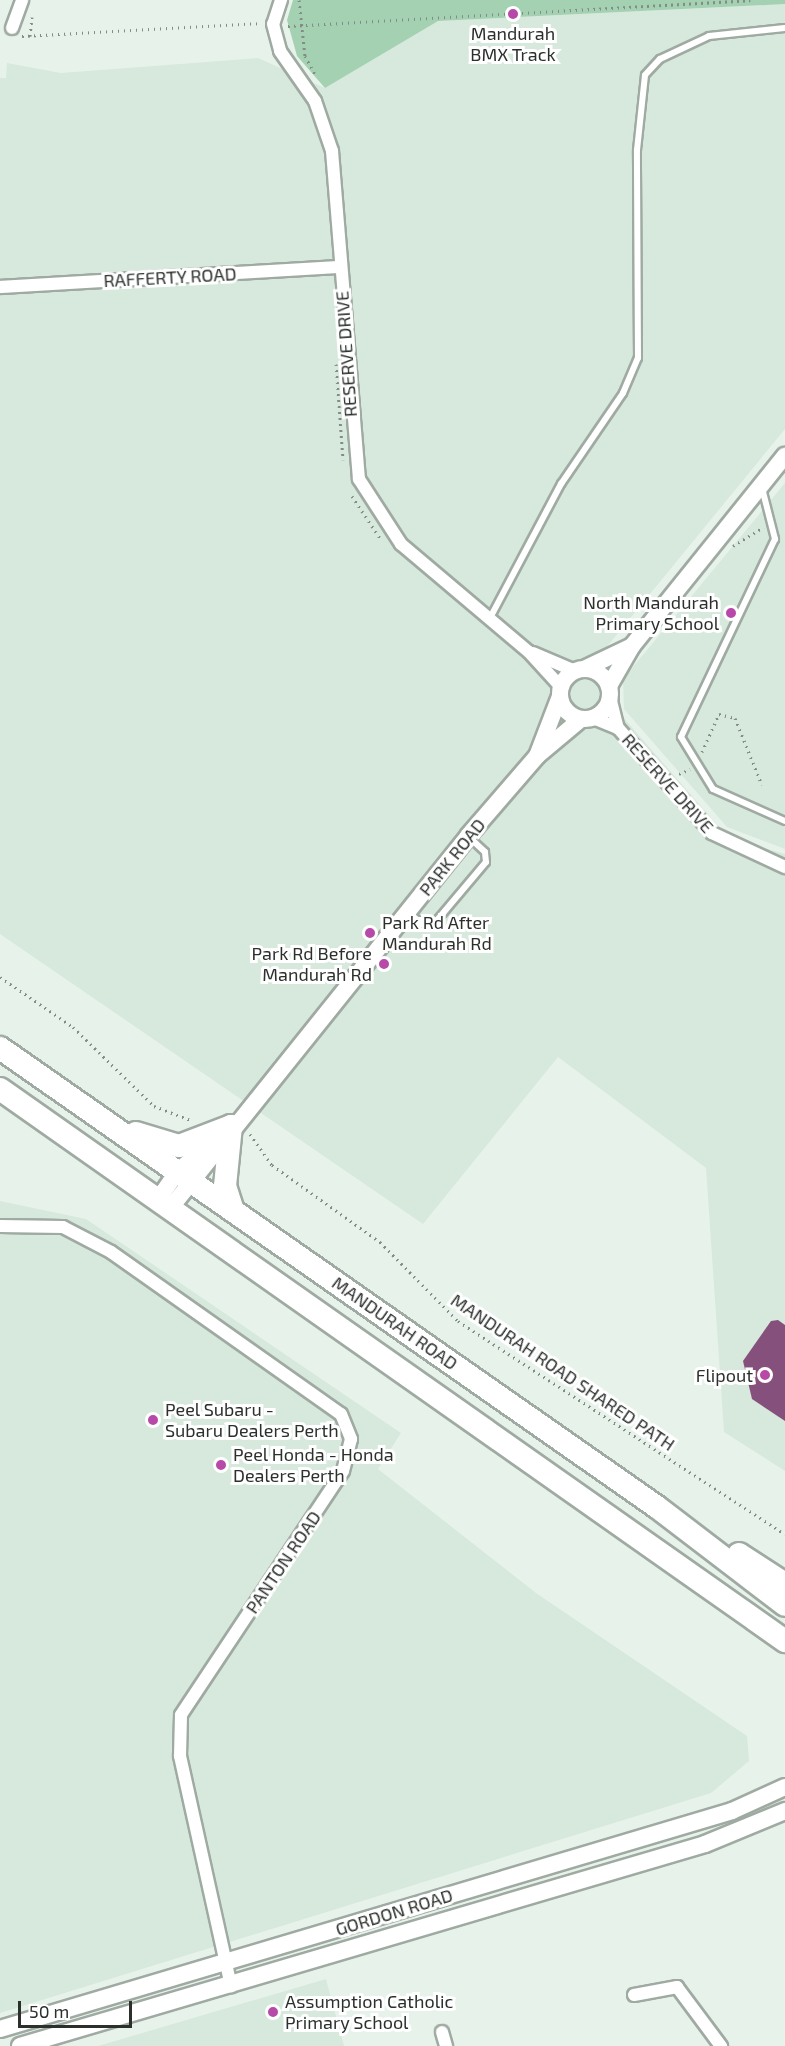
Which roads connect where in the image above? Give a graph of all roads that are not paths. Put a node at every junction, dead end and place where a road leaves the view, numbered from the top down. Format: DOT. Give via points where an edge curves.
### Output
graph roads {
  1 [pos="22,0"];
  2 [pos="281,0"];
  3 [pos="785,28"];
  4 [pos="11,32"];
  5 [pos="340,267"];
  6 [pos="0,287"];
  7 [pos="785,456"];
  8 [pos="761,487"];
  9 [pos="490,618"];
  10 [pos="632,646"];
  11 [pos="529,652"];
  12 [pos="579,670"];
  13 [pos="609,691"];
  14 [pos="560,692"];
  15 [pos="587,718"];
  16 [pos="618,728"];
  17 [pos="537,756"];
  18 [pos="785,820"];
  19 [pos="468,836"];
  20 [pos="785,867"];
  21 [pos="407,912"];
  22 [pos="0,1048"];
  23 [pos="0,1089"];
  24 [pos="92,1112"];
  25 [pos="234,1123"];
  26 [pos="183,1177"];
  27 [pos="166,1202"];
  28 [pos="233,1211"];
  29 [pos="1,1230"];
  30 [pos="704,1541"];
  31 [pos="785,1584"];
  32 [pos="785,1605"];
  33 [pos="785,1641"];
  34 [pos="785,1787"];
  35 [pos="785,1811"];
  36 [pos="620,1845"];
  37 [pos="627,1867"];
  38 [pos="521,1874"];
  39 [pos="528,1897"];
  40 [pos="224,1963"];
  41 [pos="231,1986"];
  42 [pos="634,1995"];
  43 [pos="0,2029"];
  44 [pos="442,2032"];
  45 [pos="20,2046"];
  46 [pos="446,2046"];
  47 [pos="721,2046"];
  1 -- 4 [label="street"];
  2 -- 5 [label="street, RESERVE DRIVE" via="273,24 280,51 315,101 332,151"];
  3 -- 9 [label="lane" via="709,36 660,58 645,75 637,150 639,358 622,393 561,484"];
  5 -- 6 [label="street, RAFFERTY ROAD"];
  5 -- 9 [label="street, RESERVE DRIVE" via="359,479 401,544"];
  7 -- 8 [label="main road"];
  8 -- 10 [label="main road"];
  8 -- 18 [label="lane" via="775,539 682,729 713,789"];
  9 -- 11 [label="street, RESERVE DRIVE"];
  10 -- 12 [label="main road"];
  10 -- 13 [label="main road"];
  11 -- 12 [label="street, RESERVE DRIVE"];
  11 -- 14 [label="street, RESERVE DRIVE"];
  12 -- 13 [label="main road" via="599,673"];
  12 -- 14 [label="main road"];
  13 -- 15 [label="main road"];
  13 -- 16 [label="street, RESERVE DRIVE"];
  14 -- 15 [label="main road" via="567,711"];
  14 -- 17 [label="main road, PARK ROAD"];
  15 -- 16 [label="street, RESERVE DRIVE"];
  15 -- 17 [label="main road, PARK ROAD"];
  16 -- 20 [label="street, RESERVE DRIVE" via="712,833"];
  17 -- 19 [label="main road, PARK ROAD"];
  19 -- 21 [label="main road, PARK ROAD"];
  19 -- 21 [label="lane" via="485,852 486,862 434,925 423,924"];
  21 -- 25 [label="main road, PARK ROAD"];
  22 -- 24 [label="highway, MANDURAH ROAD"];
  23 -- 27 [label="highway, MANDURAH ROAD"];
  24 -- 25 [label="highway" via="158,1143 179,1146"];
  24 -- 26 [label="highway, MANDURAH ROAD"];
  25 -- 26 [label="main road, PARK ROAD"];
  25 -- 28 [label="highway" via="225,1186"];
  26 -- 27 [label="main road, PARK ROAD"];
  26 -- 28 [label="highway, MANDURAH ROAD"];
  27 -- 33 [label="highway, MANDURAH ROAD"];
  28 -- 30 [label="highway, MANDURAH ROAD"];
  29 -- 40 [label="street, PANTON ROAD" via="63,1227 111,1252 341,1414 351,1439 343,1471 181,1715 180,1756"];
  30 -- 31 [label="highway" via="749,1557"];
  30 -- 32 [label="highway, MANDURAH ROAD"];
  34 -- 36 [label="main road, GORDON ROAD" via="732,1811"];
  35 -- 37 [label="main road, GORDON ROAD"];
  36 -- 37 [label="main road"];
  36 -- 38 [label="main road, GORDON ROAD"];
  37 -- 39 [label="main road, GORDON ROAD"];
  38 -- 39 [label="main road"];
  38 -- 40 [label="main road, GORDON ROAD"];
  39 -- 41 [label="main road, GORDON ROAD"];
  40 -- 41 [label="street, PANTON ROAD"];
  40 -- 43 [label="main road, GORDON ROAD"];
  41 -- 45 [label="main road, GORDON ROAD"];
  42 -- 47 [label="street" via="677,1987"];
  44 -- 46 [label="street"];
}
